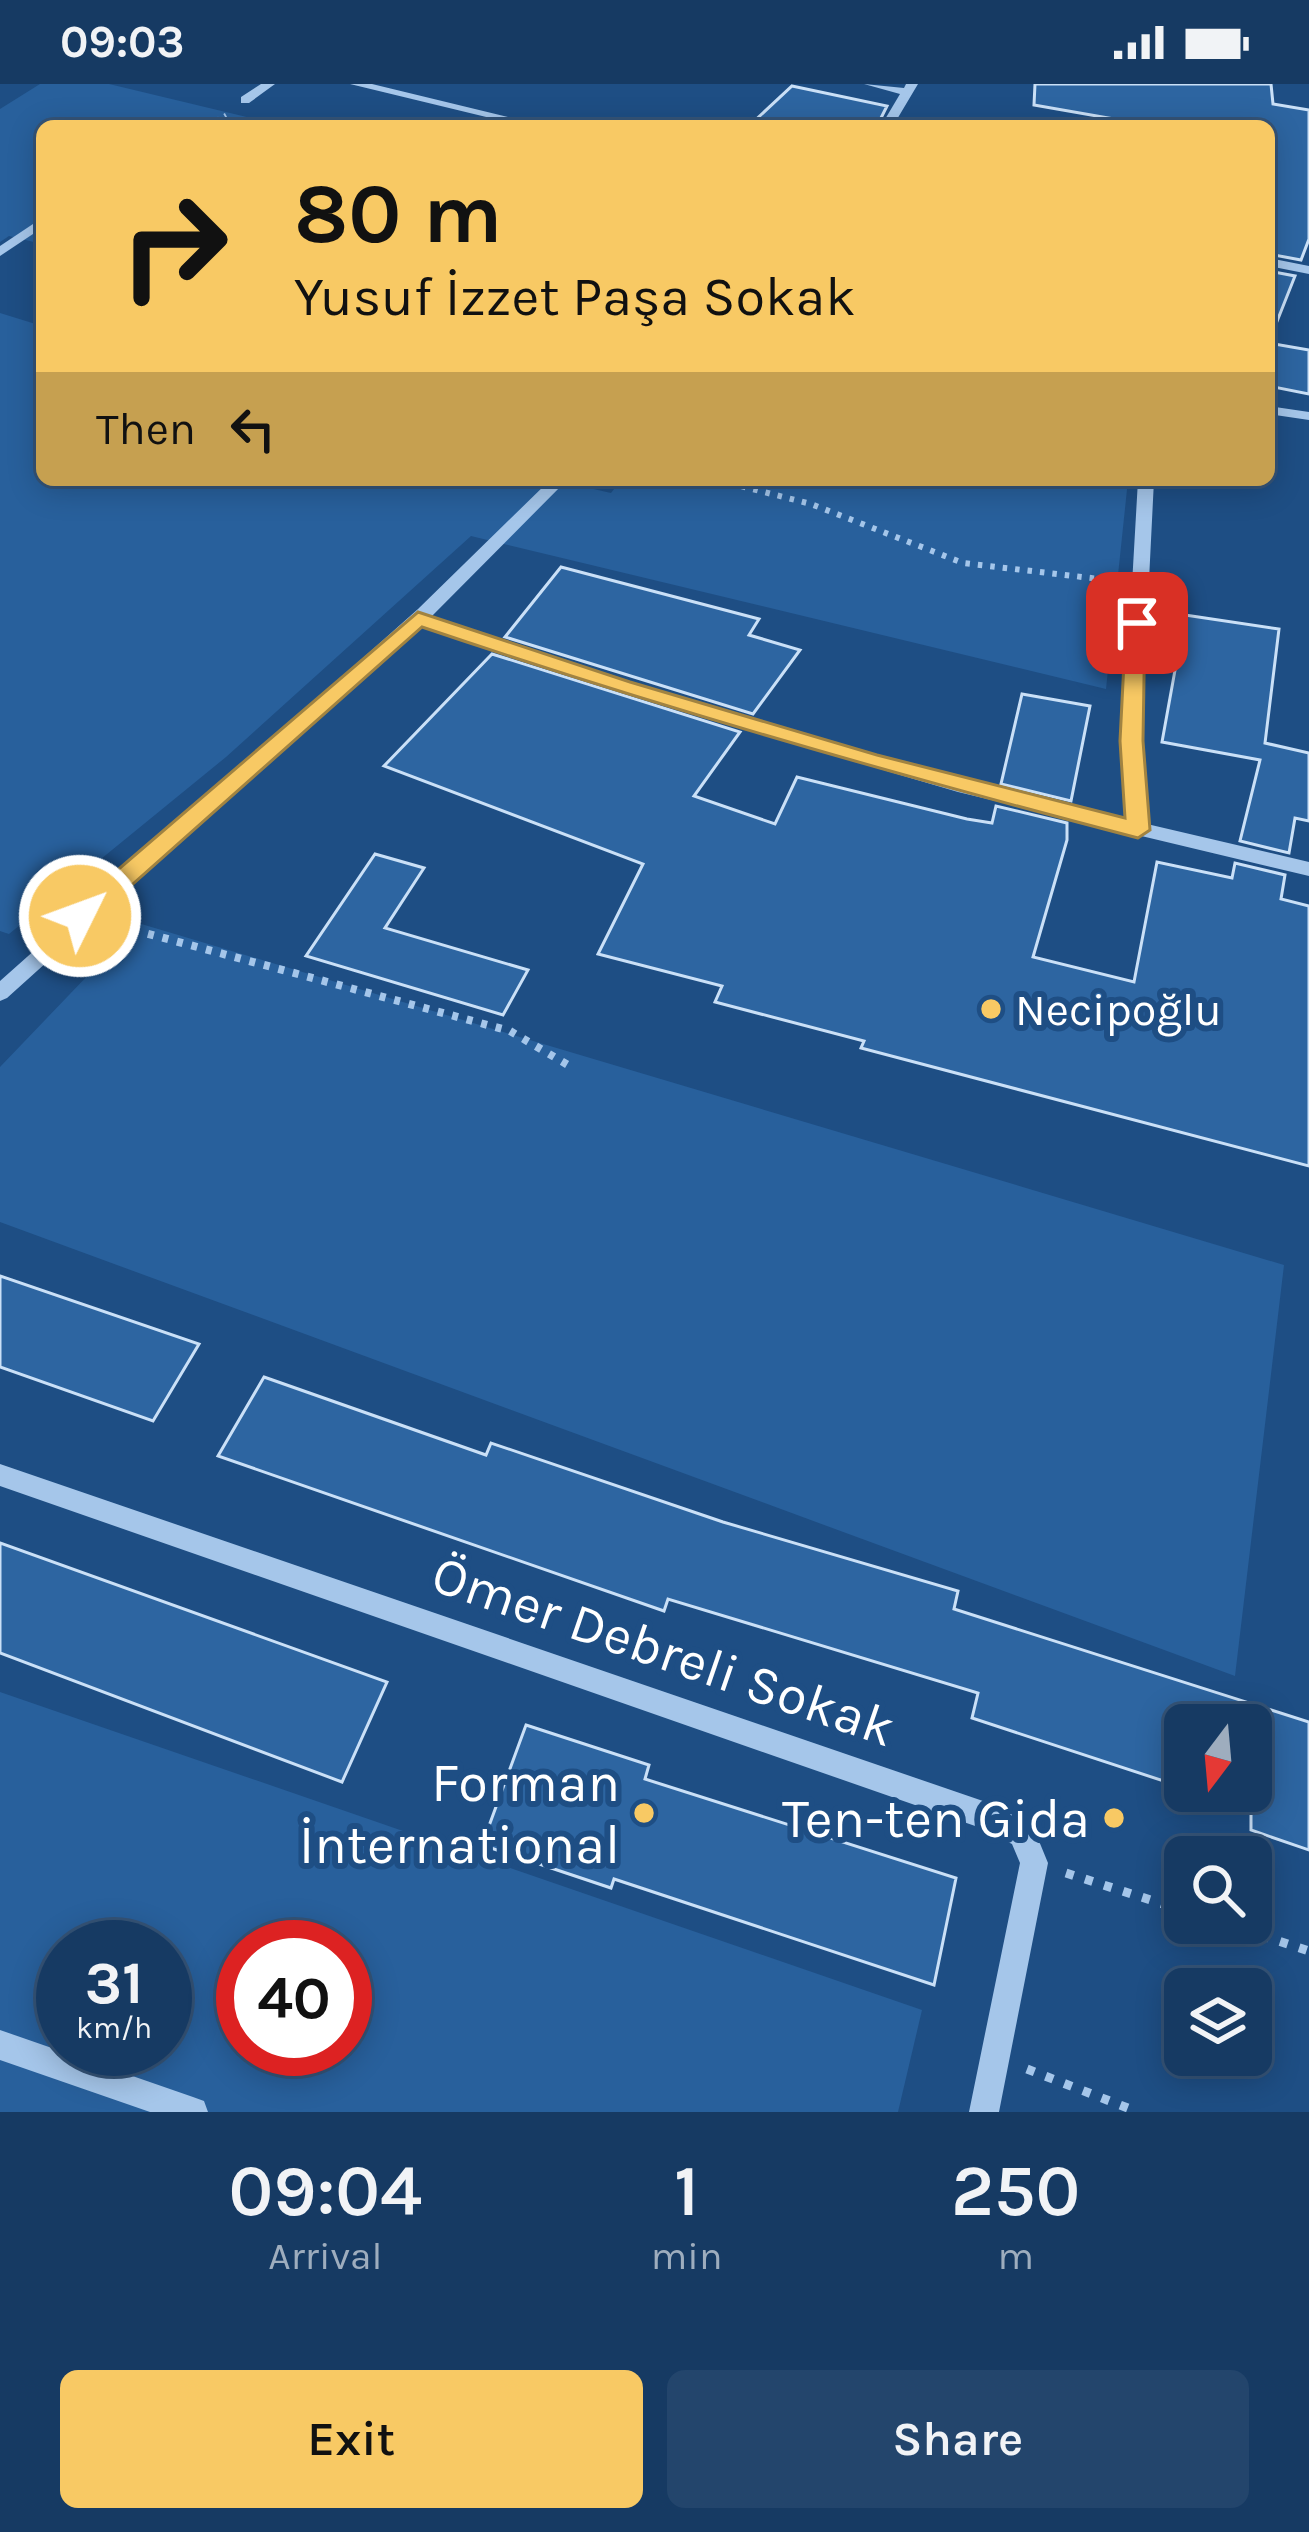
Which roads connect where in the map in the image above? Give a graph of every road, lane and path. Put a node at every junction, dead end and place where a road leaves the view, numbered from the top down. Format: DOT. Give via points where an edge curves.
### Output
graph roads {
  1 [pos="268,84"];
  2 [pos="356,84"];
  3 [pos="870,84"];
  4 [pos="401,88"];
  5 [pos="910,88"];
  6 [pos="245,100"];
  7 [pos="517,120"];
  8 [pos="891,120"];
  9 [pos="36,226"];
  10 [pos="0,252"];
  11 [pos="1275,263"];
  12 [pos="1309,270"];
  13 [pos="1275,411"];
  14 [pos="1309,416"];
  15 [pos="553,486"];
  16 [pos="740,486"];
  17 [pos="1145,486"];
  18 [pos="1139,584"];
  19 [pos="418,619"];
  20 [pos="1138,830"];
  21 [pos="1309,869"];
  22 [pos="80,916"];
  23 [pos="0,993"];
  24 [pos="568,1065"];
  25 [pos="0,1474"];
  26 [pos="1034,1863"];
  27 [pos="1164,1904"];
  28 [pos="1272,1939"];
  29 [pos="1309,1951"];
  30 [pos="0,2044"];
  31 [pos="994,2056"];
  32 [pos="193,2112"];
  33 [pos="984,2112"];
  34 [pos="1138,2112"];
  1 -- 6 [label="street"];
  2 -- 4 [label="street"];
  3 -- 5 [label="street"];
  4 -- 7 [label="street"];
  5 -- 8 [label="street"];
  9 -- 10 [label="street"];
  11 -- 12 [label="street"];
  13 -- 14 [label="street"];
  15 -- 19 [label="street"];
  16 -- 18 [label="path" via="811,504 963,563"];
  17 -- 18 [label="street"];
  18 -- 20 [label="street" via="1132,741"];
  19 -- 20 [label="street" via="846,753"];
  19 -- 22 [label="street"];
  20 -- 21 [label="street"];
  22 -- 23 [label="street"];
  22 -- 24 [label="path" via="510,1031"];
  25 -- 26 [label="street, Ömer Debreli Sokak" via="983,1815 1022,1834"];
  26 -- 27 [label="path"];
  26 -- 31 [label="street"];
  28 -- 29 [label="path"];
  30 -- 32 [label="street"];
  31 -- 33 [label="street"];
  31 -- 34 [label="path"];
}
